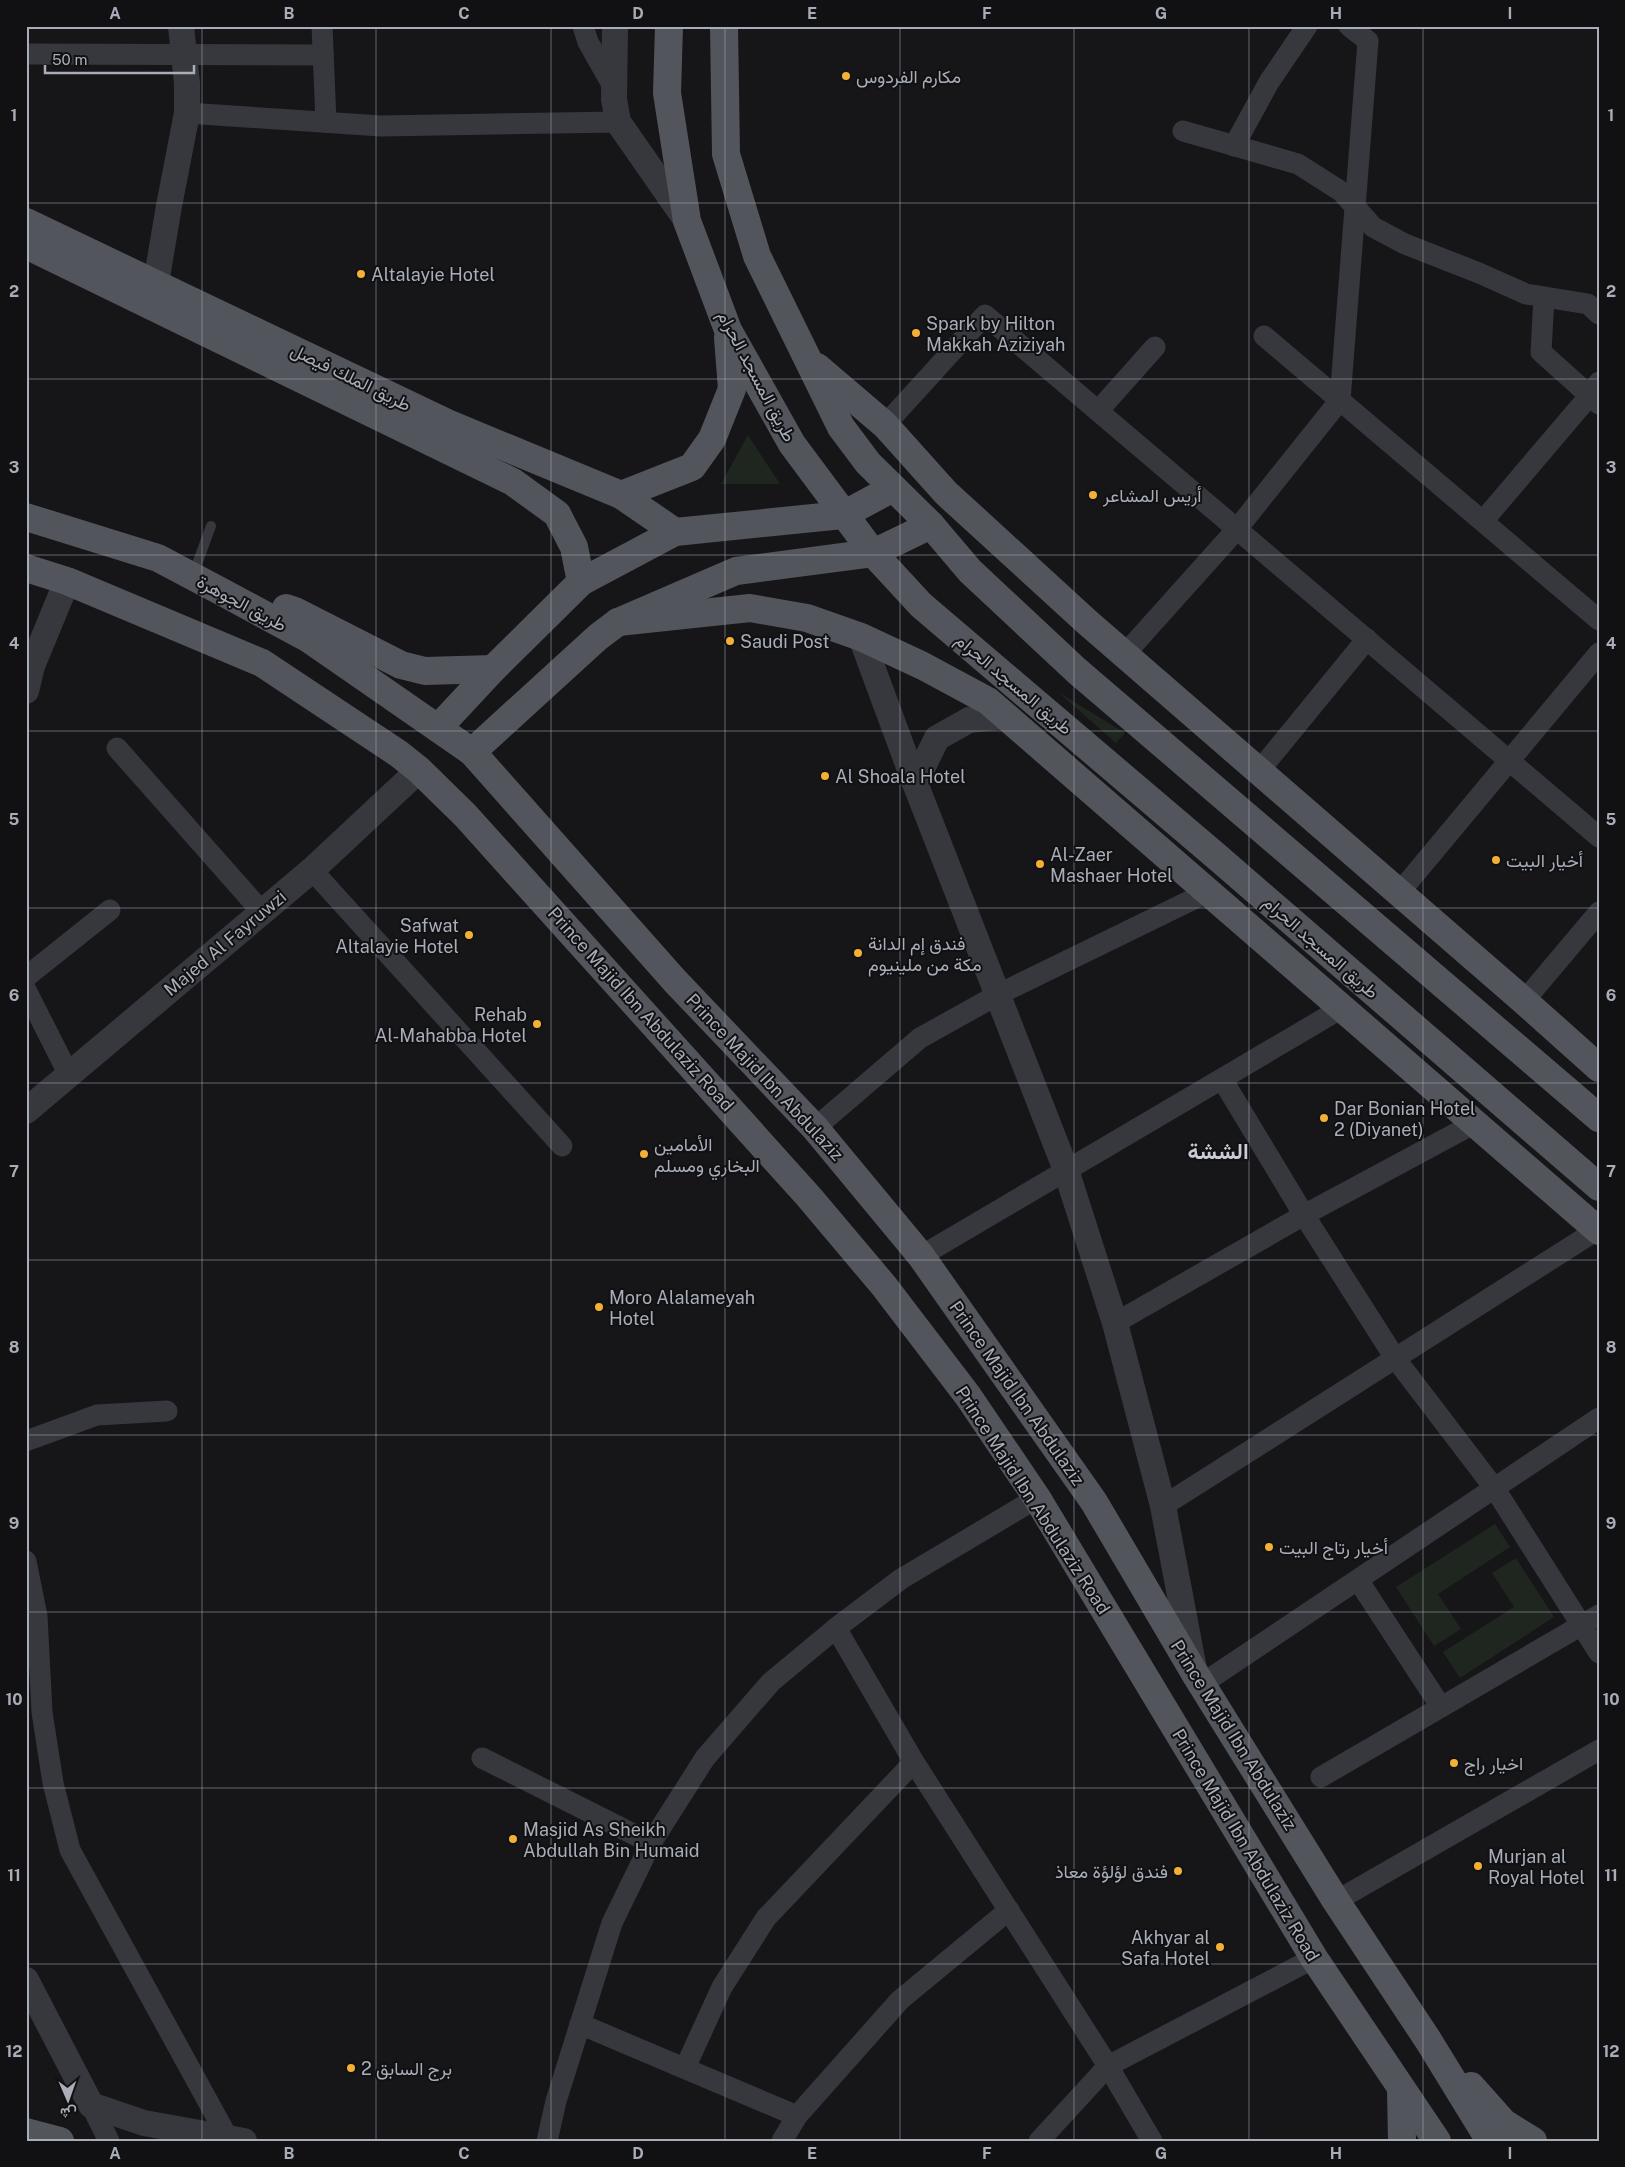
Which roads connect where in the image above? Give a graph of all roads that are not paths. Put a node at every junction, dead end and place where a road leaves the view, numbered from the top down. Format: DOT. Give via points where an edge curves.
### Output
graph roads {
  1 [pos="181,26"];
  2 [pos="322,26"];
  3 [pos="583,26"];
  4 [pos="615,26"];
  5 [pos="669,26"];
  6 [pos="724,26"];
  7 [pos="1307,26"];
  8 [pos="1349,26"];
  9 [pos="26,54"];
  10 [pos="184,54"];
  11 [pos="323,55"];
  12 [pos="614,88"];
  13 [pos="187,113"];
  14 [pos="326,122"];
  15 [pos="618,122"];
  16 [pos="1183,131"];
  17 [pos="1234,146"];
  18 [pos="1355,207"];
  19 [pos="26,222"];
  20 [pos="687,222"];
  21 [pos="26,245"];
  22 [pos="156,283"];
  23 [pos="1544,297"];
  24 [pos="1599,314"];
  25 [pos="728,330"];
  26 [pos="1264,336"];
  27 [pos="1155,347"];
  28 [pos="809,360"];
  29 [pos="1596,394"];
  30 [pos="1340,400"];
  31 [pos="1098,411"];
  32 [pos="885,425"];
  33 [pos="893,488"];
  34 [pos="621,495"];
  35 [pos="843,514"];
  36 [pos="26,516"];
  37 [pos="1483,521"];
  38 [pos="931,525"];
  39 [pos="211,526"];
  40 [pos="1237,529"];
  41 [pos="676,532"];
  42 [pos="873,553"];
  43 [pos="26,568"];
  44 [pos="192,576"];
  45 [pos="67,581"];
  46 [pos="581,582"];
  47 [pos="224,593"];
  48 [pos="1599,620"];
  49 [pos="618,622"];
  50 [pos="861,637"];
  51 [pos="1367,639"];
  52 [pos="1599,653"];
  53 [pos="1124,655"];
  54 [pos="493,668"];
  55 [pos="26,691"];
  56 [pos="1006,716"];
  57 [pos="438,728"];
  58 [pos="117,748"];
  59 [pos="472,752"];
  60 [pos="1510,760"];
  61 [pos="419,770"];
  62 [pos="1259,771"];
  63 [pos="914,783"];
  64 [pos="1599,837"];
  65 [pos="312,870"];
  66 [pos="1208,892"];
  67 [pos="1399,893"];
  68 [pos="110,910"];
  69 [pos="262,912"];
  70 [pos="1599,912"];
  71 [pos="1346,968"];
  72 [pos="26,977"];
  73 [pos="675,981"];
  74 [pos="26,990"];
  75 [pos="999,994"];
  76 [pos="1333,1000"];
  77 [pos="1524,1001"];
  78 [pos="641,1009"];
  79 [pos="1599,1068"];
  80 [pos="69,1075"];
  81 [pos="1222,1079"];
  82 [pos="26,1111"];
  83 [pos="1599,1118"];
  84 [pos="1474,1123"];
  85 [pos="815,1128"];
  86 [pos="562,1146"];
  87 [pos="1066,1170"];
  88 [pos="1599,1187"];
  89 [pos="1304,1215"];
  90 [pos="1598,1230"];
  91 [pos="921,1256"];
  92 [pos="1115,1323"];
  93 [pos="1396,1358"];
  94 [pos="167,1411"];
  95 [pos="1599,1418"];
  96 [pos="26,1441"];
  97 [pos="1495,1489"];
  98 [pos="1037,1498"];
  99 [pos="1163,1506"];
  100 [pos="26,1561"];
  101 [pos="1358,1580"];
  102 [pos="1590,1621"];
  103 [pos="836,1628"];
  104 [pos="1599,1653"];
  105 [pos="1198,1678"];
  106 [pos="1441,1707"];
  107 [pos="34,1714"];
  108 [pos="1599,1750"];
  109 [pos="482,1758"];
  110 [pos="914,1762"];
  111 [pos="1321,1777"];
  112 [pos="651,1843"];
  113 [pos="1336,1901"];
  114 [pos="1009,1910"];
  115 [pos="1314,1958"];
  116 [pos="26,1980"];
  117 [pos="580,2024"];
  118 [pos="1428,2040"];
  119 [pos="1108,2066"];
  120 [pos="684,2068"];
  121 [pos="1401,2089"];
  122 [pos="91,2105"];
  123 [pos="797,2116"];
  124 [pos="26,2132"];
  125 [pos="236,2139"];
  126 [pos="60,2141"];
  127 [pos="109,2141"];
  128 [pos="547,2141"];
  129 [pos="782,2141"];
  130 [pos="1039,2141"];
  131 [pos="1152,2141"];
  132 [pos="1402,2141"];
  133 [pos="1437,2141"];
  134 [pos="1490,2141"];
  135 [pos="1533,2141"];
  1 -- 10 [label="street"];
  2 -- 11 [label="street"];
  3 -- 12 [label="street" via="588,42"];
  4 -- 12 [label="street"];
  5 -- 20 [label="main road, طريق المسجد الحرام" via="667,93"];
  6 -- 28 [label="main road" via="726,154 757,256"];
  7 -- 17 [label="street" via="1269,82"];
  8 -- 18 [label="street" via="1368,41"];
  9 -- 10 [label="street"];
  10 -- 11 [label="street"];
  10 -- 13 [label="street"];
  11 -- 14 [label="street"];
  12 -- 15 [label="street"];
  13 -- 14 [label="street"];
  13 -- 22 [label="street"];
  14 -- 15 [label="street" via="381,126"];
  15 -- 20 [label="street"];
  16 -- 17 [label="street"];
  17 -- 18 [label="street" via="1298,164 1342,192"];
  18 -- 23 [label="street" via="1373,227 1405,244 1526,294"];
  18 -- 30 [label="street"];
  19 -- 22 [label="main road, طريق الملك فيصل"];
  20 -- 25 [label="main road, طريق المسجد الحرام"];
  21 -- 46 [label="main road, طريق الملك فيصل" via="513,482 557,514 574,547"];
  22 -- 34 [label="main road, طريق الملك فيصل" via="447,423"];
  23 -- 24 [label="street" via="1588,304"];
  23 -- 29 [label="street" via="1541,352"];
  25 -- 34 [label="main road" via="732,390 712,439 700,458 692,467"];
  25 -- 35 [label="main road, طريق المسجد الحرام" via="792,444"];
  26 -- 30 [label="street"];
  27 -- 31 [label="street"];
  28 -- 32 [label="main road"];
  28 -- 33 [label="main road" via="841,427 868,463"];
  29 -- 37 [label="street"];
  30 -- 37 [label="street"];
  30 -- 40 [label="street"];
  31 -- 32 [label="street" via="985,315"];
  31 -- 40 [label="street"];
  32 -- 53 [label="main road" via="946,493"];
  33 -- 35 [label="main road"];
  33 -- 38 [label="main road"];
  34 -- 41 [label="main road, طريق الملك فيصل"];
  35 -- 41 [label="main road"];
  35 -- 42 [label="main road, طريق المسجد الحرام"];
  36 -- 44 [label="main road, طريق الجوهرة" via="158,558"];
  37 -- 48 [label="street"];
  38 -- 42 [label="main road"];
  38 -- 83 [label="main road" via="970,571 1077,671"];
  39 -- 44 [label="lane"];
  40 -- 51 [label="street"];
  40 -- 53 [label="street"];
  41 -- 46 [label="main road"];
  42 -- 49 [label="main road" via="736,572"];
  42 -- 71 [label="main road, طريق المسجد الحرام" via="921,605"];
  43 -- 45 [label="main road"];
  44 -- 47 [label="main road, طريق الجوهرة"];
  45 -- 55 [label="street" via="32,666"];
  45 -- 61 [label="main road, Prince Majid Ibn Abdulaziz Road" via="262,663"];
  46 -- 54 [label="main road"];
  47 -- 54 [label="main road" via="295,611 401,665 425,671"];
  47 -- 57 [label="main road, طريق الجوهرة" via="309,639"];
  49 -- 50 [label="main road" via="750,608 807,618"];
  49 -- 59 [label="main road"];
  50 -- 56 [label="main road" via="988,701"];
  50 -- 63 [label="street"];
  51 -- 60 [label="street"];
  51 -- 62 [label="street"];
  52 -- 60 [label="street"];
  53 -- 62 [label="main road"];
  54 -- 57 [label="main road"];
  56 -- 63 [label="street" via="969,720 937,738"];
  56 -- 66 [label="main road"];
  57 -- 59 [label="main road, Prince Majid Ibn Abdulaziz"];
  58 -- 69 [label="street"];
  59 -- 73 [label="main road, Prince Majid Ibn Abdulaziz"];
  60 -- 64 [label="street"];
  60 -- 67 [label="street"];
  61 -- 65 [label="street, Majed Al Fayruwzi"];
  61 -- 78 [label="main road, Prince Majid Ibn Abdulaziz Road" via="465,815"];
  62 -- 67 [label="main road"];
  63 -- 75 [label="street"];
  65 -- 69 [label="street, Majed Al Fayruwzi"];
  65 -- 86 [label="street"];
  66 -- 75 [label="street"];
  66 -- 76 [label="main road"];
  67 -- 77 [label="main road"];
  68 -- 72 [label="street"];
  69 -- 80 [label="street, Majed Al Fayruwzi"];
  70 -- 77 [label="street"];
  71 -- 76 [label="main road"];
  71 -- 88 [label="main road, طريق المسجد الحرام"];
  73 -- 78 [label="main road"];
  73 -- 85 [label="main road, Prince Majid Ibn Abdulaziz"];
  74 -- 80 [label="street"];
  75 -- 85 [label="street" via="920,1038"];
  75 -- 87 [label="street"];
  76 -- 81 [label="street"];
  76 -- 84 [label="main road"];
  77 -- 79 [label="main road"];
  78 -- 98 [label="main road, Prince Majid Ibn Abdulaziz Road" via="884,1286 968,1396"];
  80 -- 82 [label="street, Majed Al Fayruwzi"];
  81 -- 87 [label="street"];
  81 -- 89 [label="street"];
  84 -- 89 [label="street"];
  84 -- 90 [label="main road"];
  85 -- 91 [label="main road, Prince Majid Ibn Abdulaziz"];
  87 -- 91 [label="street"];
  87 -- 92 [label="street"];
  89 -- 92 [label="street"];
  89 -- 93 [label="street"];
  90 -- 93 [label="street"];
  91 -- 105 [label="main road, Prince Majid Ibn Abdulaziz" via="1094,1502"];
  92 -- 99 [label="street"];
  93 -- 97 [label="street"];
  93 -- 99 [label="street"];
  94 -- 96 [label="street" via="97,1415"];
  95 -- 97 [label="street"];
  97 -- 101 [label="street"];
  97 -- 102 [label="street"];
  98 -- 103 [label="street" via="901,1579"];
  98 -- 115 [label="main road, Prince Majid Ibn Abdulaziz Road"];
  99 -- 105 [label="street"];
  100 -- 107 [label="street" via="37,1616"];
  101 -- 105 [label="street"];
  101 -- 106 [label="street"];
  102 -- 104 [label="street"];
  102 -- 106 [label="street"];
  103 -- 110 [label="street"];
  103 -- 112 [label="street" via="771,1682 705,1758"];
  105 -- 113 [label="main road, Prince Majid Ibn Abdulaziz"];
  106 -- 111 [label="street"];
  107 -- 125 [label="street" via="70,1850"];
  108 -- 113 [label="street"];
  109 -- 112 [label="street"];
  110 -- 114 [label="street"];
  110 -- 120 [label="street" via="766,1918 722,1987"];
  112 -- 117 [label="street" via="612,1923"];
  113 -- 118 [label="main road, Prince Majid Ibn Abdulaziz"];
  114 -- 119 [label="street"];
  114 -- 123 [label="street" via="900,2000"];
  115 -- 119 [label="street"];
  115 -- 121 [label="main road, Prince Majid Ibn Abdulaziz Road"];
  116 -- 122 [label="street"];
  117 -- 120 [label="street"];
  117 -- 128 [label="street"];
  118 -- 134 [label="main road, Prince Majid Ibn Abdulaziz"];
  118 -- 135 [label="main road" via="1504,2123"];
  119 -- 130 [label="street"];
  119 -- 131 [label="street"];
  120 -- 123 [label="street"];
  121 -- 132 [label="main road"];
  121 -- 133 [label="main road, Prince Majid Ibn Abdulaziz Road"];
  122 -- 125 [label="street" via="144,2123"];
  122 -- 127 [label="street"];
  123 -- 129 [label="street"];
  124 -- 126 [label="main road"];
}
